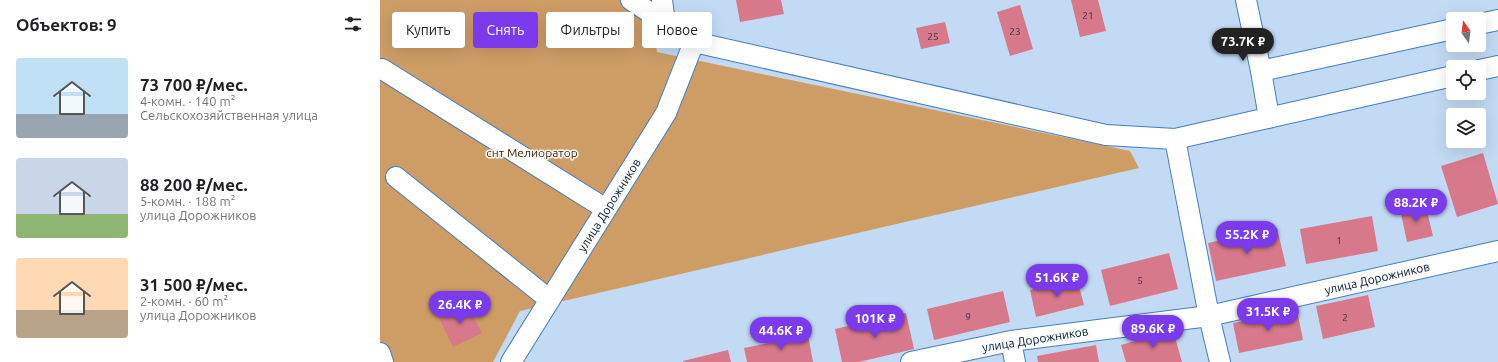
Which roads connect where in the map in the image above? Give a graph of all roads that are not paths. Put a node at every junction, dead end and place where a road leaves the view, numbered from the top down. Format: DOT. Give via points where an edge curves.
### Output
graph roads {
  1 [pos="631,0"];
  2 [pos="662,0"];
  3 [pos="1246,0"];
  4 [pos="649,12"];
  5 [pos="664,12"];
  6 [pos="1498,20"];
  7 [pos="1486,23"];
  8 [pos="1446,31"];
  9 [pos="712,46"];
  10 [pos="692,48"];
  11 [pos="1498,66"];
  12 [pos="382,69"];
  13 [pos="1486,69"];
  14 [pos="1261,71"];
  15 [pos="1446,78"];
  16 [pos="1269,118"];
  17 [pos="1175,139"];
  18 [pos="396,177"];
  19 [pos="606,209"];
  20 [pos="1498,251"];
  21 [pos="550,300"];
  22 [pos="1209,316"];
  23 [pos="1011,341"];
  24 [pos="380,353"];
  25 [pos="383,362"];
  26 [pos="511,362"];
  27 [pos="911,362"];
  28 [pos="1015,362"];
  29 [pos="1220,362"];
  1 -- 4 [label="street"];
  2 -- 5 [label="street"];
  3 -- 14 [label="street"];
  6 -- 7 [label="street"];
  8 -- 14 [label="street"];
  9 -- 17 [label="street" via="1106,135"];
  10 -- 19 [label="street, улица Дорожников" via="666,113"];
  11 -- 13 [label="street"];
  12 -- 19 [label="street"];
  14 -- 16 [label="street"];
  15 -- 16 [label="street"];
  16 -- 17 [label="street"];
  17 -- 22 [label="street"];
  18 -- 21 [label="street"];
  19 -- 21 [label="street, улица Дорожников"];
  20 -- 22 [label="street, улица Дорожников"];
  21 -- 26 [label="street, улица Дорожников"];
  22 -- 23 [label="street, улица Дорожников"];
  22 -- 29 [label="street"];
  23 -- 27 [label="street, улица Дорожников"];
  23 -- 28 [label="street"];
  24 -- 25 [label="street"];
}
